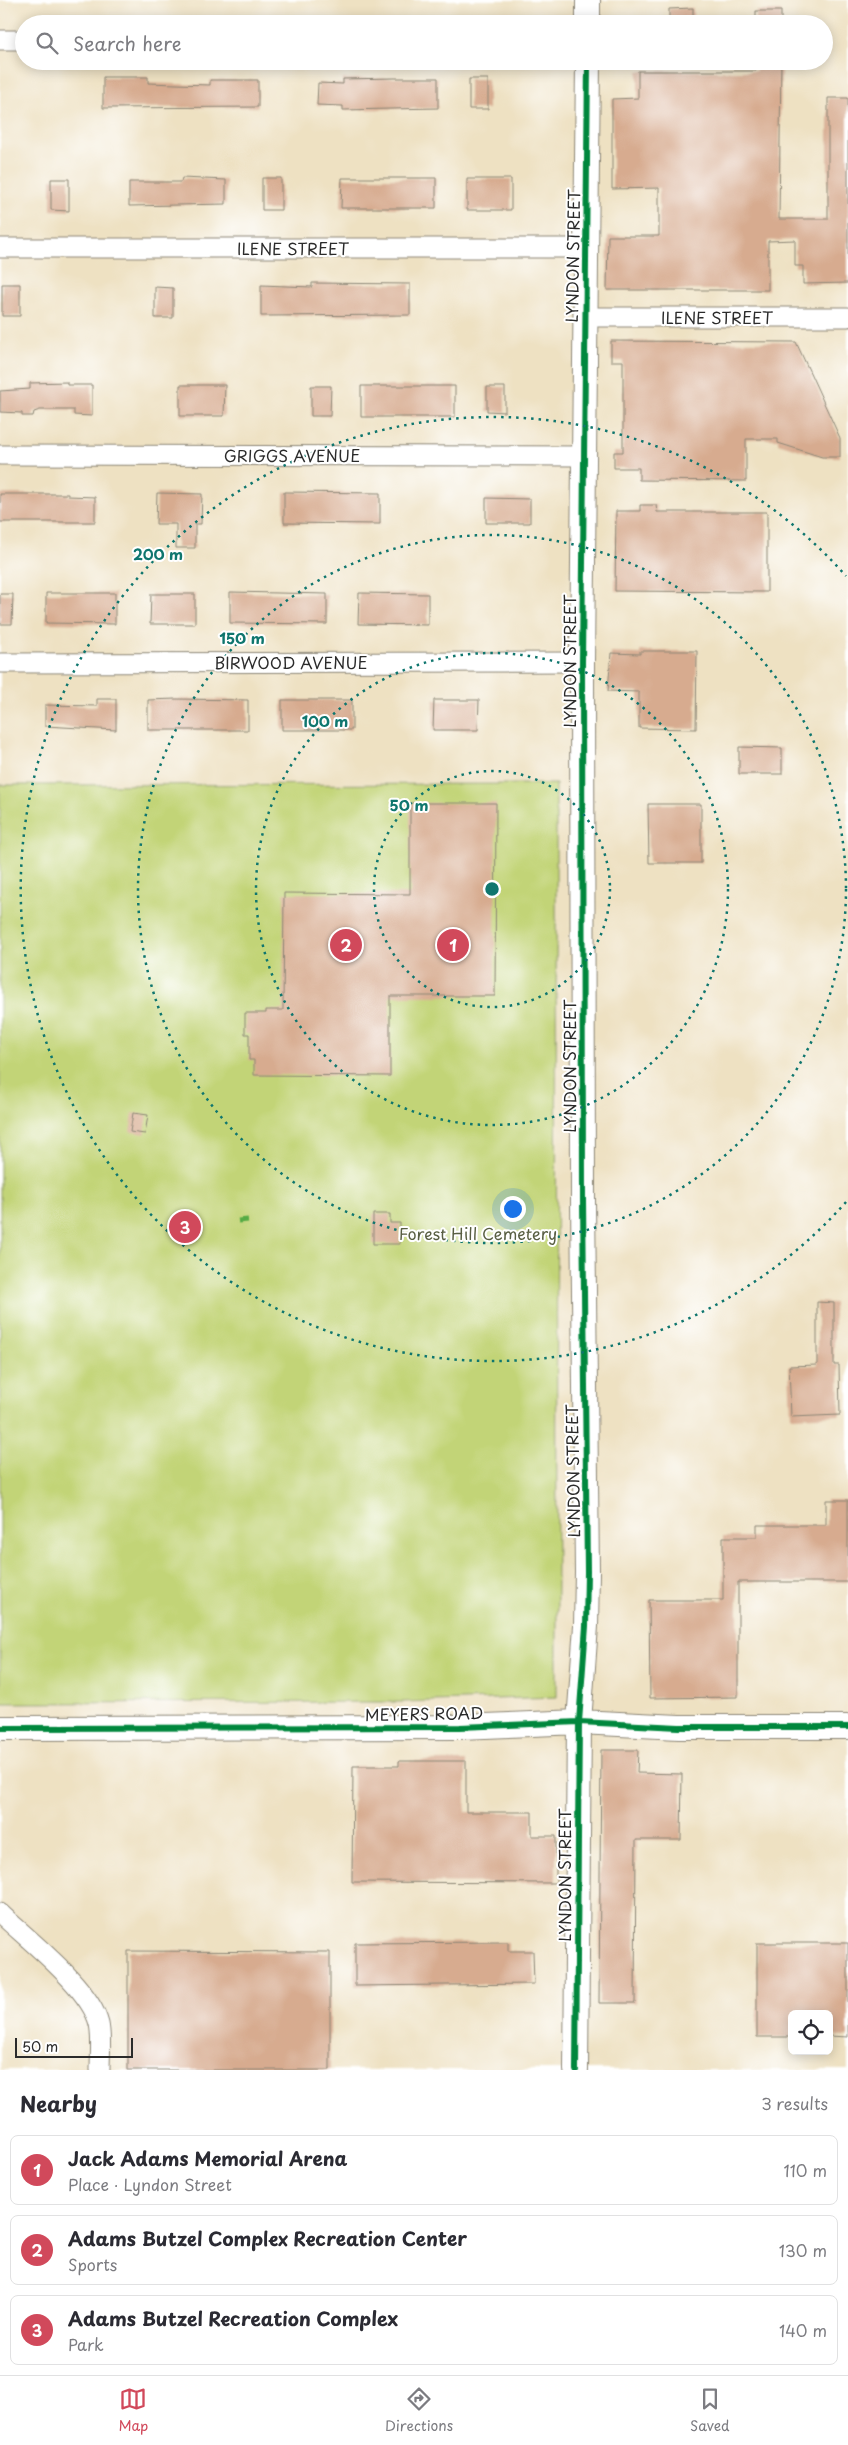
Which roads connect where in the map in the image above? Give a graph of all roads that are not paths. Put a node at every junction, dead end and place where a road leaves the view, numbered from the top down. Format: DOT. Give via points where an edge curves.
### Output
graph roads {
  1 [pos="588,0"];
  2 [pos="588,15"];
  3 [pos="0,40"];
  4 [pos="15,40"];
  5 [pos="588,70"];
  6 [pos="0,248"];
  7 [pos="586,248"];
  8 [pos="585,317"];
  9 [pos="848,317"];
  10 [pos="0,455"];
  11 [pos="584,456"];
  12 [pos="582,662"];
  13 [pos="0,663"];
  14 [pos="579,1722"];
  15 [pos="848,1727"];
  16 [pos="0,1728"];
  17 [pos="0,1913"];
  18 [pos="100,2070"];
  19 [pos="576,2070"];
  1 -- 2 [label="street"];
  3 -- 4 [label="street"];
  5 -- 7 [label="street, LYNDON STREET"];
  6 -- 7 [label="street, ILENE STREET"];
  7 -- 8 [label="street, LYNDON STREET"];
  8 -- 9 [label="street, ILENE STREET"];
  8 -- 11 [label="street, LYNDON STREET"];
  10 -- 11 [label="street, GRIGGS AVENUE"];
  11 -- 12 [label="street, LYNDON STREET"];
  12 -- 13 [label="street, BIRWOOD AVENUE"];
  12 -- 14 [label="street, LYNDON STREET" via="587,1572"];
  14 -- 15 [label="street, MEYERS ROAD" via="679,1727"];
  14 -- 16 [label="street, MEYERS ROAD" via="460,1727"];
  14 -- 19 [label="street, LYNDON STREET"];
  17 -- 18 [label="street" via="81,1990 92,2006 99,2025"];
}
